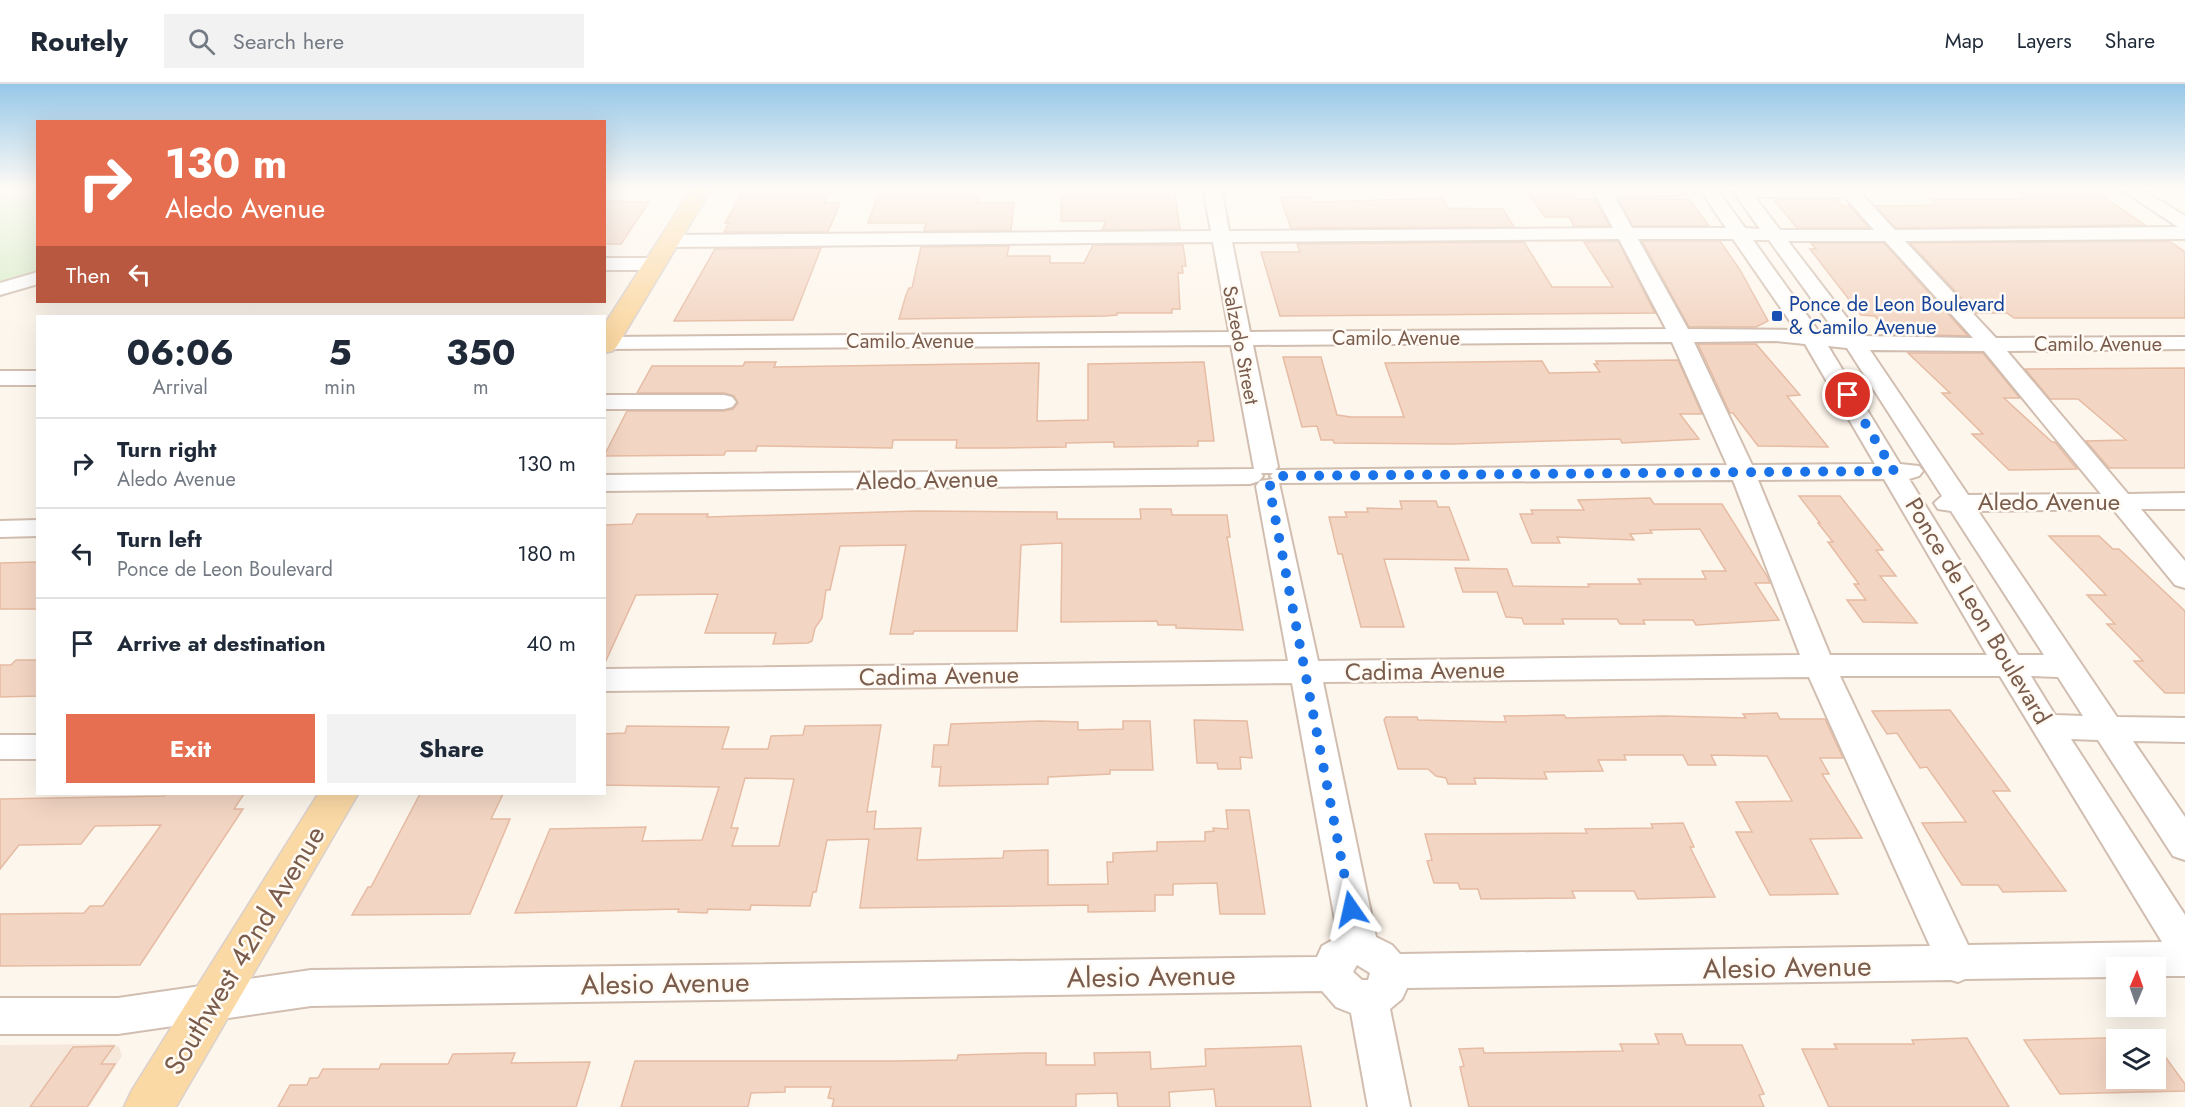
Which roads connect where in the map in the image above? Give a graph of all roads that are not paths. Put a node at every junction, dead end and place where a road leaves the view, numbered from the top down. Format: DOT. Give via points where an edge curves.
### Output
graph roads {
  1 [pos="1776,235"];
  2 [pos="1892,235"];
  3 [pos="672,236"];
  4 [pos="1349,236"];
  5 [pos="1628,236"];
  6 [pos="1741,236"];
  7 [pos="1221,237"];
  8 [pos="669,241"];
  9 [pos="606,264"];
  10 [pos="655,264"];
  11 [pos="36,279"];
  12 [pos="0,289"];
  13 [pos="1680,335"];
  14 [pos="1812,338"];
  15 [pos="1240,339"];
  16 [pos="1854,342"];
  17 [pos="2185,343"];
  18 [pos="606,344"];
  19 [pos="1990,344"];
  20 [pos="0,378"];
  21 [pos="36,378"];
  22 [pos="606,402"];
  23 [pos="724,402"];
  24 [pos="1894,471"];
  25 [pos="1743,472"];
  26 [pos="1942,473"];
  27 [pos="1267,476"];
  28 [pos="606,483"];
  29 [pos="2122,501"];
  30 [pos="2185,501"];
  31 [pos="1961,502"];
  32 [pos="1913,503"];
  33 [pos="36,528"];
  34 [pos="0,529"];
  35 [pos="2185,579"];
  36 [pos="2009,664"];
  37 [pos="1820,666"];
  38 [pos="2065,666"];
  39 [pos="1306,672"];
  40 [pos="606,680"];
  41 [pos="2046,727"];
  42 [pos="2106,729"];
  43 [pos="2185,730"];
  44 [pos="0,747"];
  45 [pos="36,747"];
  46 [pos="337,795"];
  47 [pos="2185,846"];
  48 [pos="2185,947"];
  49 [pos="2185,959"];
  50 [pos="1346,961"];
  51 [pos="1958,965"];
  52 [pos="1378,985"];
  53 [pos="214,1002"];
  54 [pos="0,1016"];
  55 [pos="149,1107"];
  56 [pos="1389,1107"];
  1 -- 16 [label="street, Ponce de Leon Boulevard"];
  2 -- 19 [label="street"];
  3 -- 8 [label="main road"];
  4 -- 7 [label="street"];
  5 -- 13 [label="street"];
  6 -- 14 [label="street, Ponce de Leon Boulevard"];
  7 -- 8 [label="street"];
  7 -- 15 [label="street, Salzedo Street"];
  8 -- 10 [label="main road"];
  9 -- 10 [label="street"];
  10 -- 18 [label="main road"];
  11 -- 12 [label="street"];
  13 -- 14 [label="street, Camilo Avenue"];
  13 -- 15 [label="street, Camilo Avenue"];
  13 -- 25 [label="street"];
  14 -- 16 [label="street, Camilo Avenue"];
  14 -- 24 [label="street, Ponce de Leon Boulevard"];
  15 -- 18 [label="street, Camilo Avenue"];
  15 -- 27 [label="street, Salzedo Street"];
  16 -- 19 [label="street, Camilo Avenue"];
  16 -- 26 [label="street, Ponce de Leon Boulevard"];
  17 -- 19 [label="street, Camilo Avenue"];
  19 -- 29 [label="street"];
  20 -- 21 [label="street"];
  22 -- 23 [label="street"];
  24 -- 25 [label="street, Aledo Avenue"];
  24 -- 26 [label="street, Aledo Avenue"];
  24 -- 32 [label="street, Ponce de Leon Boulevard"];
  25 -- 27 [label="street, Aledo Avenue"];
  25 -- 37 [label="street"];
  26 -- 31 [label="street, Ponce de Leon Boulevard"];
  27 -- 28 [label="street, Aledo Avenue"];
  27 -- 39 [label="street, Salzedo Street"];
  29 -- 30 [label="street, Aledo Avenue"];
  29 -- 31 [label="street, Aledo Avenue"];
  29 -- 35 [label="street"];
  31 -- 32 [label="street, Aledo Avenue"];
  31 -- 38 [label="street, Ponce de Leon Boulevard"];
  32 -- 36 [label="street, Ponce de Leon Boulevard"];
  33 -- 34 [label="street"];
  36 -- 37 [label="street, Cadima Avenue"];
  36 -- 38 [label="street, Cadima Avenue"];
  36 -- 41 [label="street, Ponce de Leon Boulevard"];
  37 -- 39 [label="street, Cadima Avenue"];
  37 -- 51 [label="street"];
  38 -- 42 [label="street, Ponce de Leon Boulevard"];
  39 -- 40 [label="street, Cadima Avenue"];
  39 -- 50 [label="street, Salzedo Street"];
  41 -- 42 [label="street"];
  41 -- 48 [label="street, Ponce de Leon Boulevard"];
  42 -- 43 [label="street"];
  42 -- 47 [label="street, Ponce de Leon Boulevard"];
  44 -- 45 [label="street"];
  46 -- 53 [label="main road, Southwest 42nd Avenue"];
  49 -- 51 [label="street, Alesio Avenue"];
  50 -- 52 [label="street" via="1381,958"];
  50 -- 53 [label="street, Alesio Avenue" via="311,988"];
  51 -- 52 [label="street, Alesio Avenue"];
  52 -- 56 [label="street"];
  53 -- 54 [label="street, Alesio Avenue" via="118,1016"];
  53 -- 55 [label="main road, Southwest 42nd Avenue"];
}
